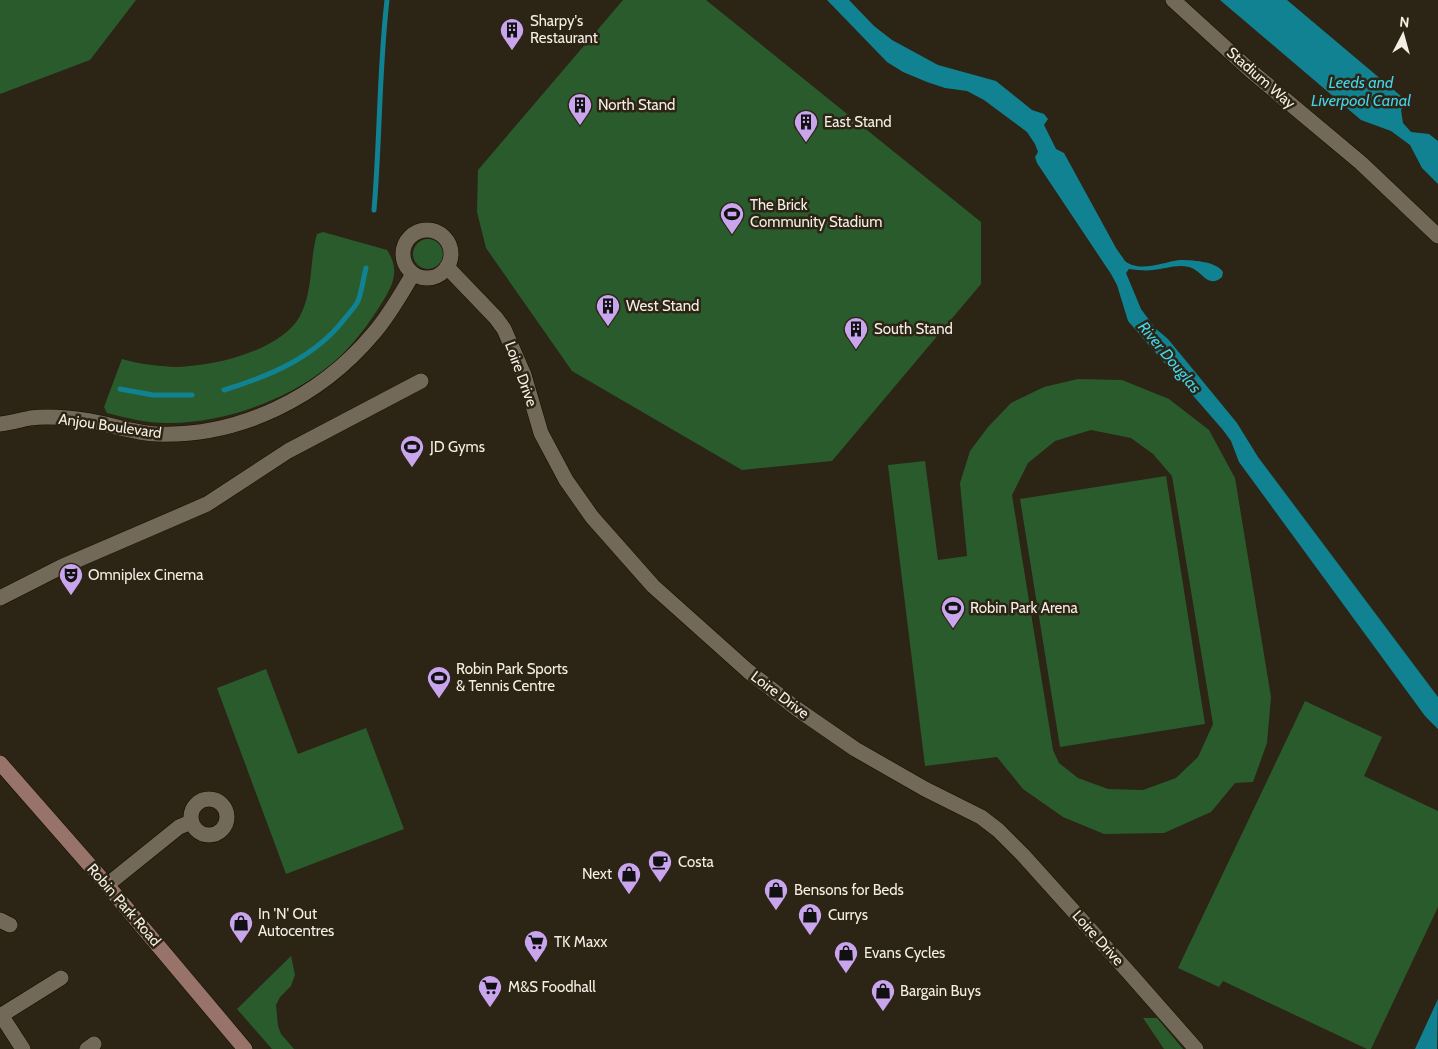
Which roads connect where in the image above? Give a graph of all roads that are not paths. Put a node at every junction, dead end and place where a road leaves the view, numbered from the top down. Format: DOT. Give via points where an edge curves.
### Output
graph roads {
  1 [pos="1173,0"];
  2 [pos="1438,236"];
  3 [pos="447,267"];
  4 [pos="413,274"];
  5 [pos="421,381"];
  6 [pos="4,426"];
  7 [pos="0,598"];
  8 [pos="0,763"];
  9 [pos="191,822"];
  10 [pos="107,885"];
  11 [pos="61,978"];
  12 [pos="1,1016"];
  13 [pos="23,1049"];
  14 [pos="245,1049"];
  15 [pos="1196,1049"];
  1 -- 2 [label="street, Stadium Way" via="1361,163"];
  3 -- 4 [label="street" via="435,277"];
  3 -- 4 [label="street" via="451,251 448,242 436,231 422,230 409,236 403,249 404,263"];
  3 -- 15 [label="street, Loire Drive" via="504,329 524,375 541,433 566,480 592,517 653,586 748,671 797,709 863,754 981,817 998,830"];
  4 -- 6 [label="street, Anjou Boulevard" via="374,334 344,365 305,394 248,422 184,434 143,433 89,421 47,418 29,418"];
  5 -- 7 [label="street" via="288,451 207,504 61,567"];
  8 -- 10 [label="street, Robin Park Road"];
  9 -- 10 [label="street" via="179,826"];
  10 -- 14 [label="street, Robin Park Road"];
  11 -- 12 [label="street"];
  12 -- 13 [label="street"];
}
